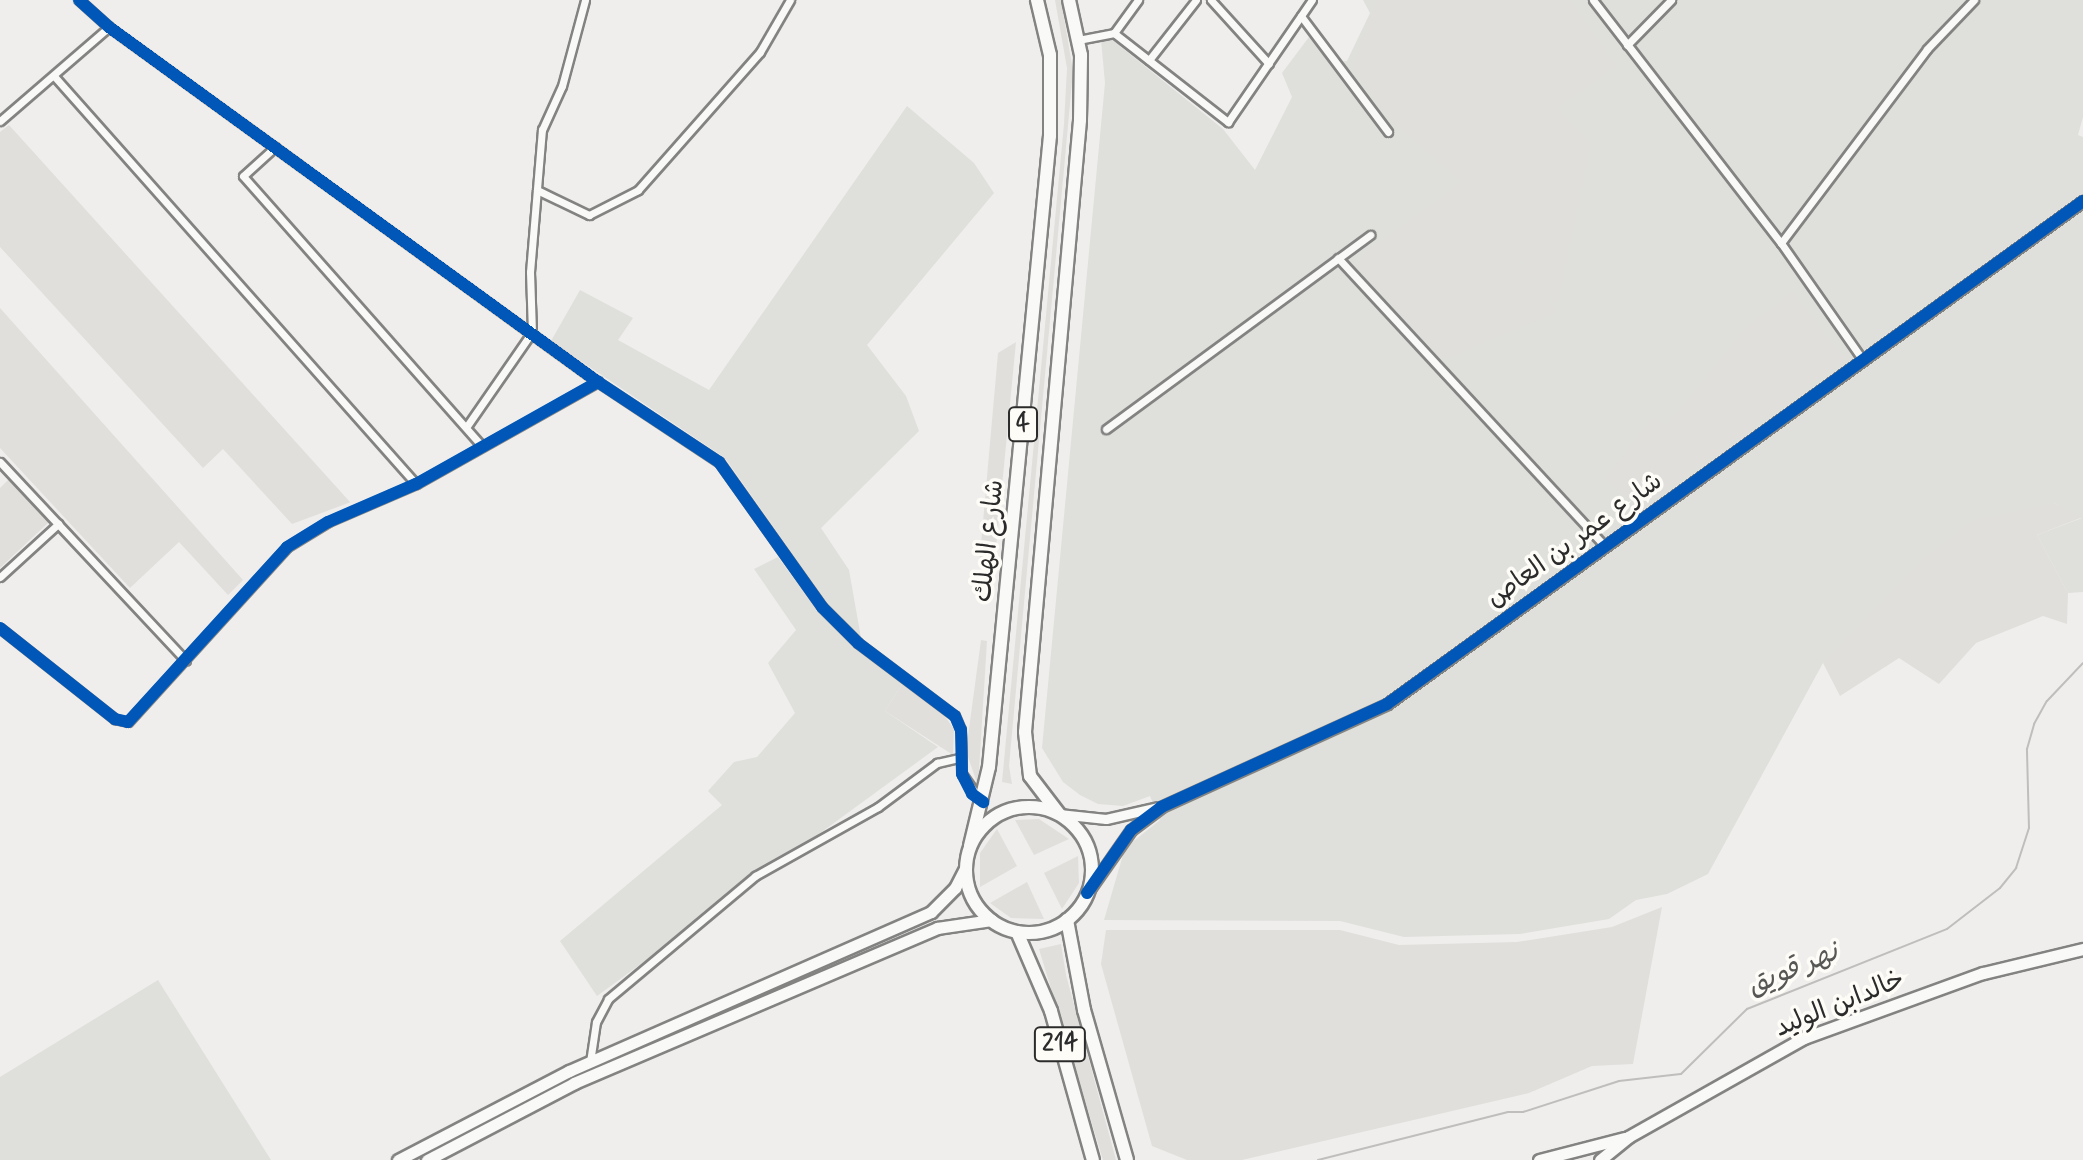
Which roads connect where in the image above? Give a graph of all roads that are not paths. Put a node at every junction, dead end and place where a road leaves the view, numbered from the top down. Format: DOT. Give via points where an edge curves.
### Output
graph roads {
  1 [pos="79,0"];
  2 [pos="585,0"];
  3 [pos="790,0"];
  4 [pos="1037,0"];
  5 [pos="1069,0"];
  6 [pos="1138,0"];
  7 [pos="1196,0"];
  8 [pos="1211,0"];
  9 [pos="1312,0"];
  10 [pos="1593,0"];
  11 [pos="1671,0"];
  12 [pos="1973,0"];
  13 [pos="1301,3"];
  14 [pos="1301,16"];
  15 [pos="109,27"];
  16 [pos="1114,33"];
  17 [pos="1078,40"];
  18 [pos="1627,45"];
  19 [pos="1149,60"];
  20 [pos="1269,64"];
  21 [pos="54,76"];
  22 [pos="0,121"];
  23 [pos="1388,132"];
  24 [pos="275,147"];
  25 [pos="537,190"];
  26 [pos="2083,201"];
  27 [pos="1370,235"];
  28 [pos="1781,243"];
  29 [pos="1338,258"];
  30 [pos="532,332"];
  31 [pos="1863,360"];
  32 [pos="598,382"];
  33 [pos="467,426"];
  34 [pos="1106,429"];
  35 [pos="481,445"];
  36 [pos="0,462"];
  37 [pos="416,484"];
  38 [pos="58,524"];
  39 [pos="1605,546"];
  40 [pos="0,577"];
  41 [pos="0,628"];
  42 [pos="186,661"];
  43 [pos="959,758"];
  44 [pos="983,802"];
  45 [pos="1161,807"];
  46 [pos="1059,814"];
  47 [pos="970,846"];
  48 [pos="965,868"];
  49 [pos="1087,893"];
  50 [pos="991,920"];
  51 [pos="1067,920"];
  52 [pos="1017,932"];
  53 [pos="2083,949"];
  54 [pos="590,1062"];
  55 [pos="1628,1137"];
  56 [pos="398,1160"];
  57 [pos="427,1160"];
  58 [pos="1093,1160"];
  59 [pos="1127,1160"];
  60 [pos="1539,1160"];
  61 [pos="1600,1160"];
  1 -- 15 [label="street"];
  2 -- 25 [label="street" via="562,86 542,130"];
  3 -- 25 [label="street" via="760,52 638,190 589,215"];
  4 -- 44 [label="highway, شارع الهلك / 4" via="1050,55 1050,136"];
  5 -- 17 [label="highway, شارع الهلك / 4"];
  6 -- 16 [label="street"];
  7 -- 19 [label="street"];
  8 -- 20 [label="street"];
  9 -- 13 [label="street"];
  10 -- 18 [label="street"];
  11 -- 18 [label="street"];
  12 -- 28 [label="street" via="1927,49"];
  13 -- 14 [label="street"];
  14 -- 20 [label="street"];
  14 -- 23 [label="street"];
  15 -- 21 [label="street"];
  15 -- 24 [label="street"];
  16 -- 17 [label="street"];
  16 -- 19 [label="street"];
  17 -- 46 [label="highway, شارع الهلك / 4" via="1080,120 1025,732 1030,776"];
  18 -- 28 [label="street"];
  19 -- 20 [label="street" via="1228,122"];
  21 -- 22 [label="street"];
  21 -- 37 [label="street"];
  24 -- 30 [label="street"];
  24 -- 33 [label="street" via="243,176"];
  25 -- 30 [label="street"];
  26 -- 31 [label="street, شارع عمر بن العاص"];
  27 -- 29 [label="street"];
  28 -- 31 [label="street"];
  29 -- 34 [label="street"];
  29 -- 39 [label="street"];
  30 -- 32 [label="street"];
  30 -- 33 [label="street"];
  31 -- 39 [label="street, شارع عمر بن العاص"];
  32 -- 35 [label="street"];
  32 -- 43 [label="street" via="719,462 822,607 858,643 955,716 961,730"];
  33 -- 35 [label="street"];
  35 -- 37 [label="street"];
  36 -- 38 [label="street"];
  37 -- 42 [label="street" via="328,522 287,547"];
  38 -- 40 [label="street"];
  38 -- 42 [label="street"];
  39 -- 45 [label="street, شارع عمر بن العاص" via="1387,704"];
  41 -- 42 [label="street" via="123,723 134,718"];
  43 -- 44 [label="street" via="972,794"];
  43 -- 54 [label="street" via="937,763 891,799 755,876 608,999 596,1022"];
  44 -- 47 [label="highway, شارع الهلك / 4"];
  45 -- 46 [label="street" via="1106,819"];
  45 -- 49 [label="street, شارع عمر بن العاص" via="1131,830"];
  46 -- 47 [label="highway" via="1017,807 981,828"];
  46 -- 49 [label="highway" via="1074,825 1088,849 1092,876"];
  47 -- 48 [label="highway"];
  48 -- 50 [label="highway" via="972,897"];
  48 -- 54 [label="main road" via="955,888 931,912"];
  49 -- 51 [label="highway"];
  50 -- 52 [label="highway"];
  50 -- 57 [label="main road" via="937,928 574,1083"];
  51 -- 52 [label="highway" via="1038,932"];
  51 -- 59 [label="highway" via="1080,996"];
  52 -- 58 [label="highway, 214" via="1051,1011"];
  53 -- 55 [label="main road, خالدابن الوليد" via="1983,973 1804,1038"];
  54 -- 56 [label="main road"];
  55 -- 60 [label="main road"];
  55 -- 61 [label="main road"];
}
